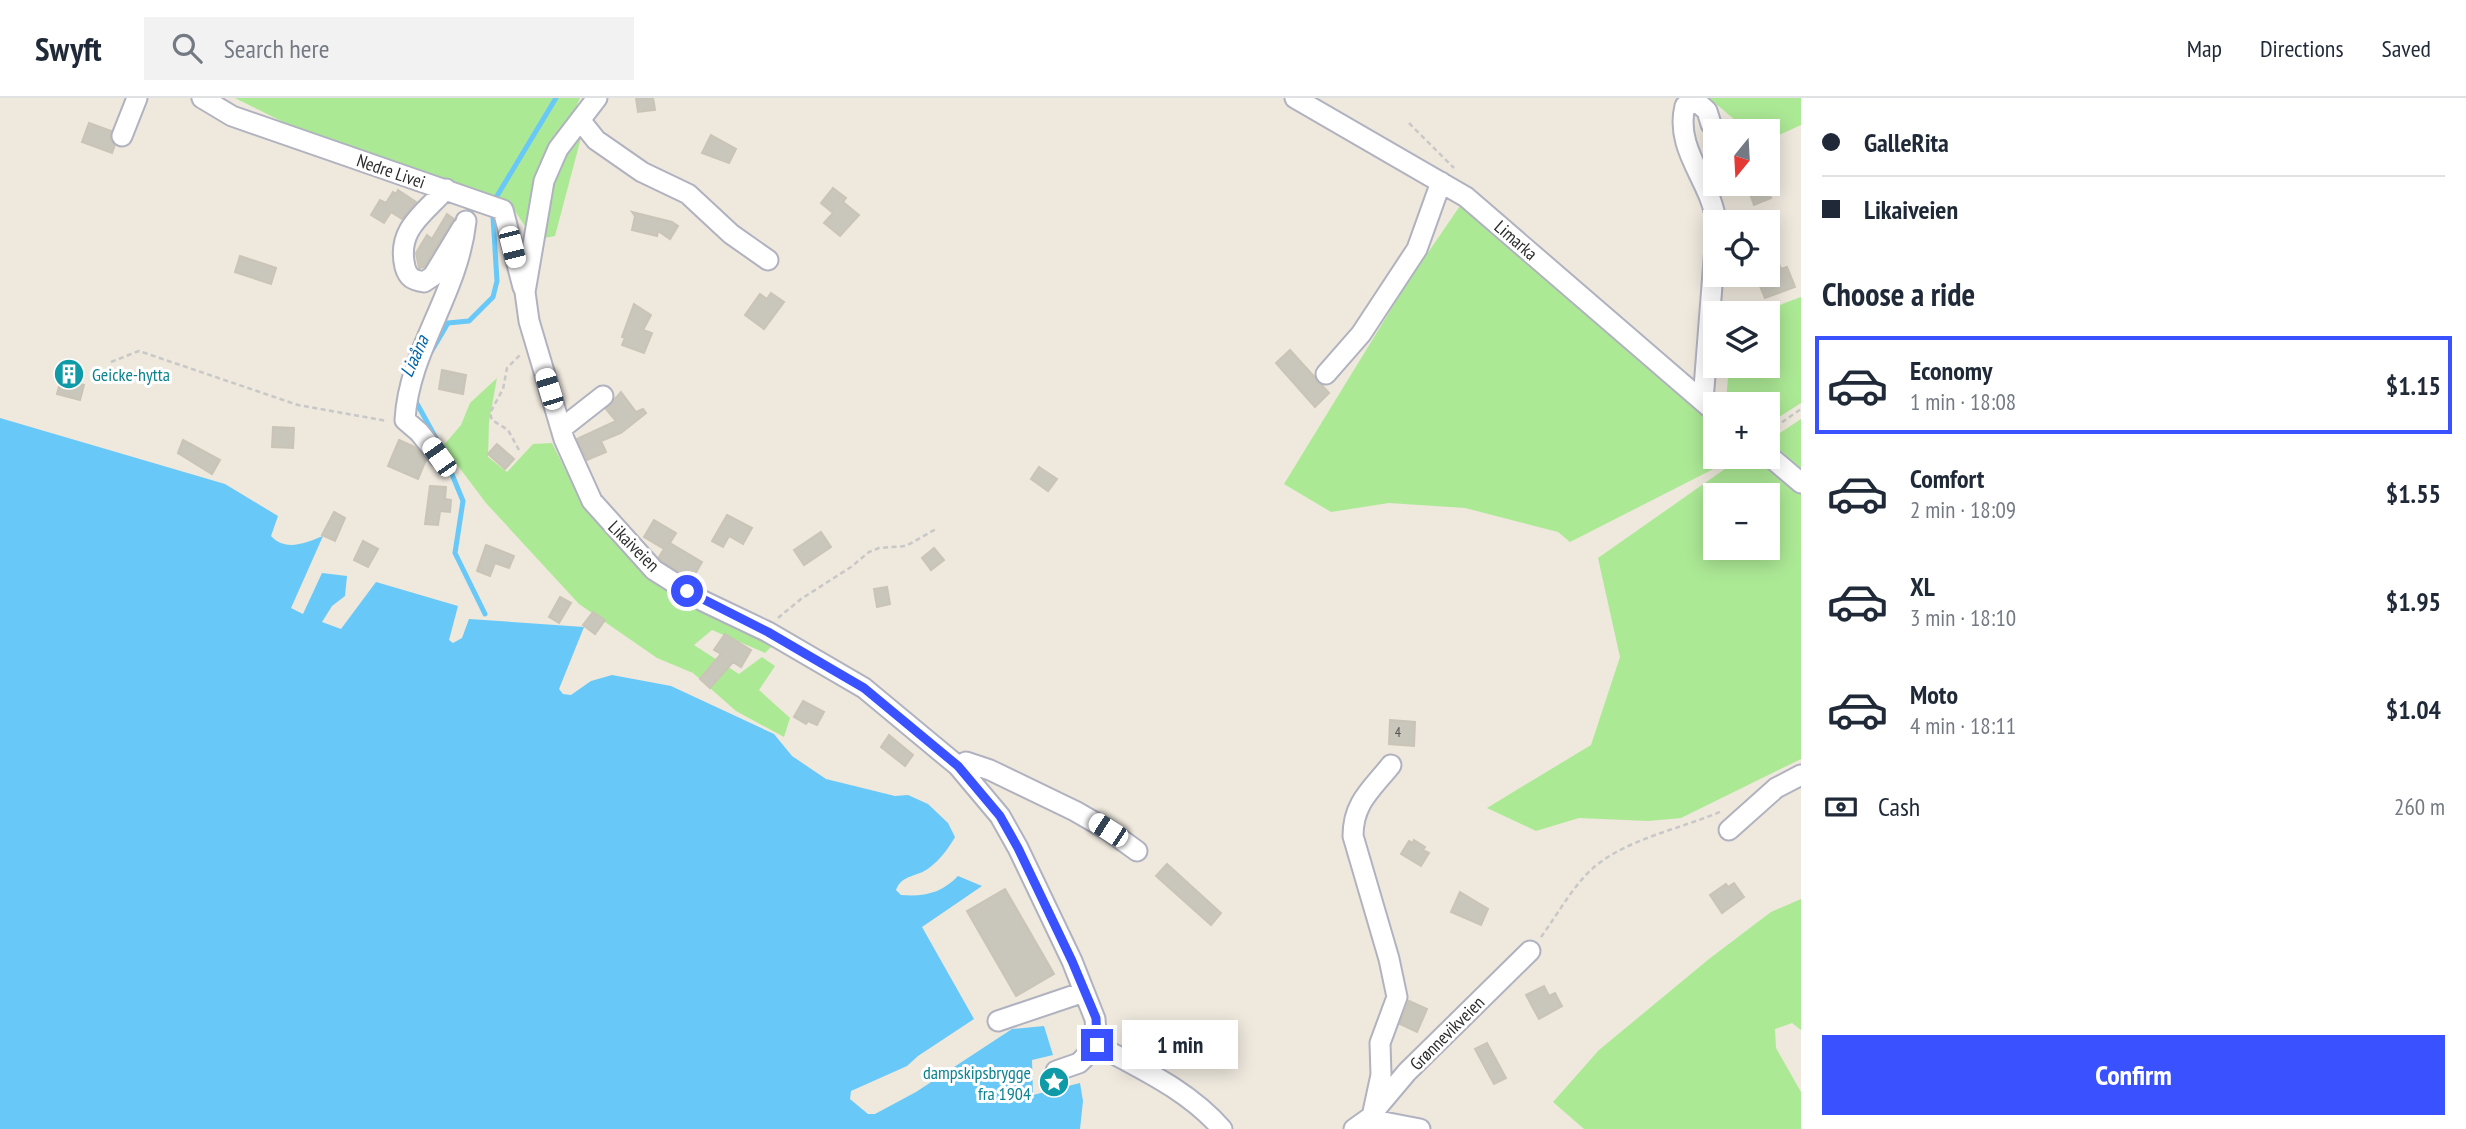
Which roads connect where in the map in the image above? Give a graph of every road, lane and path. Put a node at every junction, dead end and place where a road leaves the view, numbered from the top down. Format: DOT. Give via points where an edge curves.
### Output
graph roads {
  1 [pos="137,98"];
  2 [pos="202,98"];
  3 [pos="597,98"];
  4 [pos="1295,98"];
  5 [pos="1709,119"];
  6 [pos="580,120"];
  7 [pos="1409,123"];
  8 [pos="122,136"];
  9 [pos="1448,176"];
  10 [pos="1703,180"];
  11 [pos="446,189"];
  12 [pos="480,201"];
  13 [pos="466,221"];
  14 [pos="768,260"];
  15 [pos="1714,287"];
  16 [pos="525,292"];
  17 [pos="537,348"];
  18 [pos="111,362"];
  19 [pos="1326,374"];
  20 [pos="1710,392"];
  21 [pos="603,396"];
  22 [pos="1703,402"];
  23 [pos="1801,409"];
  24 [pos="405,420"];
  25 [pos="1780,424"];
  26 [pos="561,429"];
  27 [pos="519,450"];
  28 [pos="439,457"];
  29 [pos="1780,466"];
  30 [pos="1801,483"];
  31 [pos="936,529"];
  32 [pos="768,632"];
  33 [pos="1391,765"];
  34 [pos="958,766"];
  35 [pos="1801,775"];
  36 [pos="1728,808"];
  37 [pos="1729,830"];
  38 [pos="1138,852"];
  39 [pos="1530,951"];
  40 [pos="1084,992"];
  41 [pos="998,1021"];
  42 [pos="1097,1045"];
  43 [pos="1056,1071"];
  44 [pos="1365,1120"];
  45 [pos="1222,1129"];
  46 [pos="1420,1129"];
  1 -- 8 [label="street"];
  2 -- 11 [label="street, Nedre Livei" via="232,116"];
  3 -- 6 [label="street, Likaiveien"];
  4 -- 9 [label="street, Limarka"];
  5 -- 10 [label="street" via="1696,101 1685,106 1681,121 1686,147"];
  6 -- 14 [label="street" via="596,140 642,172 688,194"];
  6 -- 16 [label="street, Likaiveien" via="558,149 544,181"];
  7 -- 9 [label="path"];
  9 -- 19 [label="street" via="1418,249 1361,334"];
  9 -- 22 [label="street, Limarka" via="1466,197"];
  11 -- 12 [label="street, Nedre Livei"];
  11 -- 13 [label="street" via="419,215 402,244 407,273 413,280 424,282 433,276"];
  12 -- 13 [label="street"];
  12 -- 16 [label="street, Nedre Livei" via="503,210"];
  13 -- 24 [label="street" via="454,276 410,381"];
  15 -- 20 [label="street"];
  16 -- 17 [label="street, Likaiveien"];
  17 -- 26 [label="street, Likaiveien"];
  17 -- 27 [label="path" via="523,352 507,368 503,389 490,413 492,420 508,430"];
  18 -- 24 [label="path" via="139,351 298,405 365,418"];
  21 -- 26 [label="street"];
  23 -- 25 [label="path"];
  24 -- 28 [label="street"];
  26 -- 32 [label="street, Likaiveien" via="592,501 654,570 703,601"];
  29 -- 30 [label="street"];
  31 -- 32 [label="path" via="906,547 869,552 784,612"];
  32 -- 34 [label="street, Likaiveien" via="864,688"];
  33 -- 44 [label="street" via="1353,817 1353,836 1397,997 1380,1043 1381,1075"];
  34 -- 38 [label="street" via="966,762 990,770 1094,821"];
  34 -- 40 [label="street, Likaiveien" via="1000,816 1018,848"];
  35 -- 37 [label="street" via="1776,788"];
  36 -- 39 [label="path" via="1632,845 1594,868"];
  39 -- 44 [label="street, Grønnevikveien"];
  40 -- 41 [label="street"];
  40 -- 42 [label="street, Likaiveien" via="1096,1018"];
  42 -- 43 [label="street" via="1079,1063"];
  42 -- 45 [label="street" via="1167,1082"];
  44 -- 46 [label="street"];
}
